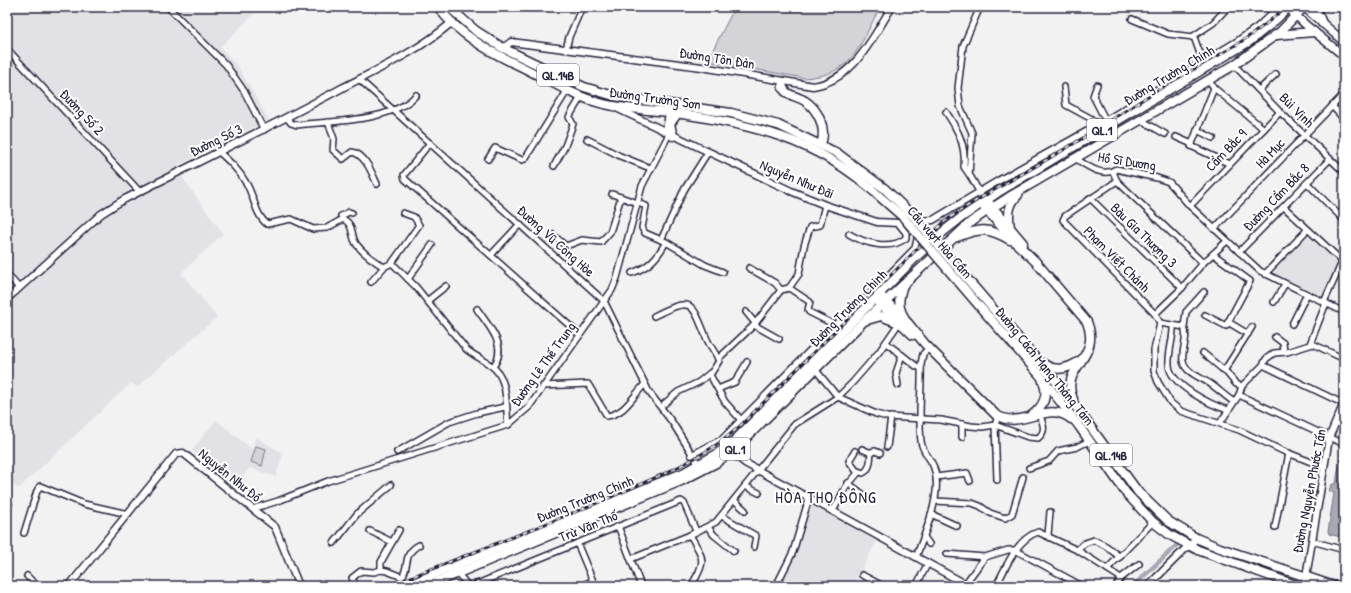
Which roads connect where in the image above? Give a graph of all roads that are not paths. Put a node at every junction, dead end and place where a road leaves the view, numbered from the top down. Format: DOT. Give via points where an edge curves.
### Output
graph roads {
  1 [pos="168,7"];
  2 [pos="438,7"];
  3 [pos="449,7"];
  4 [pos="463,7"];
  5 [pos="582,7"];
  6 [pos="892,7"];
  7 [pos="980,7"];
  8 [pos="1228,7"];
  9 [pos="1279,7"];
  10 [pos="1288,7"];
  11 [pos="1304,7"];
  12 [pos="1315,7"];
  13 [pos="457,15"];
  14 [pos="1296,16"];
  15 [pos="1132,19"];
  16 [pos="451,22"];
  17 [pos="1322,23"];
  18 [pos="1314,32"];
  19 [pos="1276,35"];
  20 [pos="1192,36"];
  21 [pos="1344,42"];
  22 [pos="503,48"];
  23 [pos="7,49"];
  24 [pos="566,49"];
  25 [pos="1344,56"];
  26 [pos="1206,60"];
  27 [pos="1234,64"];
  28 [pos="1276,74"];
  29 [pos="359,80"];
  30 [pos="1209,80"];
  31 [pos="783,82"];
  32 [pos="1097,85"];
  33 [pos="1064,87"];
  34 [pos="1214,88"];
  35 [pos="567,90"];
  36 [pos="1259,90"];
  37 [pos="1344,94"];
  38 [pos="416,95"];
  39 [pos="581,97"];
  40 [pos="671,104"];
  41 [pos="610,106"];
  42 [pos="1332,106"];
  43 [pos="393,110"];
  44 [pos="946,112"];
  45 [pos="1280,112"];
  46 [pos="673,113"];
  47 [pos="287,118"];
  48 [pos="1344,119"];
  49 [pos="1141,120"];
  50 [pos="328,122"];
  51 [pos="1108,123"];
  52 [pos="1097,126"];
  53 [pos="1264,129"];
  54 [pos="264,130"];
  55 [pos="1197,130"];
  56 [pos="669,134"];
  57 [pos="1165,134"];
  58 [pos="1304,135"];
  59 [pos="1176,137"];
  60 [pos="1214,138"];
  61 [pos="587,139"];
  62 [pos="430,143"];
  63 [pos="821,144"];
  64 [pos="1191,145"];
  65 [pos="219,152"];
  66 [pos="708,152"];
  67 [pos="1075,158"];
  68 [pos="488,159"];
  69 [pos="1330,159"];
  70 [pos="1230,164"];
  71 [pos="554,166"];
  72 [pos="650,168"];
  73 [pos="1113,172"];
  74 [pos="1344,172"];
  75 [pos="970,174"];
  76 [pos="1117,181"];
  77 [pos="1307,183"];
  78 [pos="377,184"];
  79 [pos="1029,186"];
  80 [pos="885,189"];
  81 [pos="139,191"];
  82 [pos="980,193"];
  83 [pos="612,194"];
  84 [pos="878,195"];
  85 [pos="620,198"];
  86 [pos="1090,198"];
  87 [pos="984,201"];
  88 [pos="637,204"];
  89 [pos="825,205"];
  90 [pos="1190,206"];
  91 [pos="1284,207"];
  92 [pos="990,209"];
  93 [pos="352,213"];
  94 [pos="403,213"];
  95 [pos="341,216"];
  96 [pos="1344,220"];
  97 [pos="898,223"];
  98 [pos="520,224"];
  99 [pos="1214,228"];
  100 [pos="1011,229"];
  101 [pos="1307,230"];
  102 [pos="849,234"];
  103 [pos="553,235"];
  104 [pos="952,238"];
  105 [pos="917,239"];
  106 [pos="664,241"];
  107 [pos="1013,241"];
  108 [pos="1227,241"];
  109 [pos="432,245"];
  110 [pos="1239,252"];
  111 [pos="1213,254"];
  112 [pos="491,255"];
  113 [pos="1343,260"];
  114 [pos="1036,262"];
  115 [pos="392,263"];
  116 [pos="1203,263"];
  117 [pos="384,267"];
  118 [pos="749,268"];
  119 [pos="723,272"];
  120 [pos="632,273"];
  121 [pos="7,274"];
  122 [pos="1265,274"];
  123 [pos="408,279"];
  124 [pos="371,282"];
  125 [pos="904,283"];
  126 [pos="1286,284"];
  127 [pos="446,286"];
  128 [pos="19,288"];
  129 [pos="789,288"];
  130 [pos="1182,288"];
  131 [pos="781,290"];
  132 [pos="1204,292"];
  133 [pos="1307,294"];
  134 [pos="7,299"];
  135 [pos="880,300"];
  136 [pos="427,301"];
  137 [pos="604,301"];
  138 [pos="1274,302"];
  139 [pos="1325,302"];
  140 [pos="984,305"];
  141 [pos="477,310"];
  142 [pos="746,312"];
  143 [pos="1344,312"];
  144 [pos="1155,314"];
  145 [pos="1205,315"];
  146 [pos="654,316"];
  147 [pos="863,322"];
  148 [pos="1228,322"];
  149 [pos="902,323"];
  150 [pos="1160,323"];
  151 [pos="755,324"];
  152 [pos="1292,324"];
  153 [pos="835,325"];
  154 [pos="1173,325"];
  155 [pos="1184,327"];
  156 [pos="1252,327"];
  157 [pos="579,334"];
  158 [pos="1248,334"];
  159 [pos="1275,337"];
  160 [pos="778,339"];
  161 [pos="886,343"];
  162 [pos="1310,344"];
  163 [pos="927,346"];
  164 [pos="1284,352"];
  165 [pos="1203,353"];
  166 [pos="902,354"];
  167 [pos="1085,357"];
  168 [pos="718,359"];
  169 [pos="1038,359"];
  170 [pos="1344,359"];
  171 [pos="747,362"];
  172 [pos="1263,365"];
  173 [pos="493,367"];
  174 [pos="921,368"];
  175 [pos="815,369"];
  176 [pos="1224,371"];
  177 [pos="710,373"];
  178 [pos="1039,374"];
  179 [pos="645,384"];
  180 [pos="898,385"];
  181 [pos="544,386"];
  182 [pos="1242,386"];
  183 [pos="718,389"];
  184 [pos="1239,395"];
  185 [pos="838,397"];
  186 [pos="1234,402"];
  187 [pos="1344,403"];
  188 [pos="664,404"];
  189 [pos="506,407"];
  190 [pos="1077,407"];
  191 [pos="1228,410"];
  192 [pos="1039,414"];
  193 [pos="998,416"];
  194 [pos="891,417"];
  195 [pos="1028,418"];
  196 [pos="919,419"];
  197 [pos="741,420"];
  198 [pos="1220,423"];
  199 [pos="962,424"];
  200 [pos="508,425"];
  201 [pos="995,425"];
  202 [pos="1079,426"];
  203 [pos="962,438"];
  204 [pos="1329,438"];
  205 [pos="1090,441"];
  206 [pos="1344,444"];
  207 [pos="887,447"];
  208 [pos="862,449"];
  209 [pos="855,451"];
  210 [pos="397,452"];
  211 [pos="731,452"];
  212 [pos="871,453"];
  213 [pos="880,453"];
  214 [pos="1290,453"];
  215 [pos="691,455"];
  216 [pos="699,465"];
  217 [pos="1324,467"];
  218 [pos="1029,468"];
  219 [pos="757,470"];
  220 [pos="858,471"];
  221 [pos="936,477"];
  222 [pos="1023,477"];
  223 [pos="997,480"];
  224 [pos="970,481"];
  225 [pos="848,483"];
  226 [pos="391,485"];
  227 [pos="744,486"];
  228 [pos="759,493"];
  229 [pos="809,498"];
  230 [pos="868,499"];
  231 [pos="734,500"];
  232 [pos="934,502"];
  233 [pos="252,509"];
  234 [pos="745,510"];
  235 [pos="833,511"];
  236 [pos="1050,512"];
  237 [pos="128,514"];
  238 [pos="931,514"];
  239 [pos="722,516"];
  240 [pos="1153,522"];
  241 [pos="618,526"];
  242 [pos="957,526"];
  243 [pos="708,527"];
  244 [pos="1275,527"];
  245 [pos="399,530"];
  246 [pos="696,531"];
  247 [pos="370,532"];
  248 [pos="24,533"];
  249 [pos="690,535"];
  250 [pos="1048,535"];
  251 [pos="924,537"];
  252 [pos="1196,538"];
  253 [pos="1312,541"];
  254 [pos="392,542"];
  255 [pos="334,543"];
  256 [pos="577,543"];
  257 [pos="929,544"];
  258 [pos="419,545"];
  259 [pos="1190,546"];
  260 [pos="754,547"];
  261 [pos="1015,550"];
  262 [pos="1077,550"];
  263 [pos="1344,550"];
  264 [pos="734,551"];
  265 [pos="948,554"];
  266 [pos="916,557"];
  267 [pos="985,557"];
  268 [pos="1120,557"];
  269 [pos="631,559"];
  270 [pos="928,563"];
  271 [pos="1139,564"];
  272 [pos="1108,568"];
  273 [pos="381,570"];
  274 [pos="456,570"];
  275 [pos="862,575"];
  276 [pos="27,576"];
  277 [pos="1306,577"];
  278 [pos="1121,578"];
  279 [pos="1287,582"];
  280 [pos="594,583"];
  281 [pos="964,584"];
  282 [pos="36,586"];
  283 [pos="69,586"];
  284 [pos="299,586"];
  285 [pos="356,586"];
  286 [pos="406,586"];
  287 [pos="426,586"];
  288 [pos="468,586"];
  289 [pos="472,586"];
  290 [pos="580,586"];
  291 [pos="641,586"];
  292 [pos="691,586"];
  293 [pos="776,586"];
  294 [pos="883,586"];
  295 [pos="916,586"];
  296 [pos="996,586"];
  297 [pos="1082,586"];
  298 [pos="1116,586"];
  299 [pos="1148,586"];
  300 [pos="1279,586"];
  301 [pos="1298,586"];
  302 [pos="1303,586"];
  303 [pos="1334,586"];
  1 -- 54 [label="street" via="226,65 244,90"];
  2 -- 16 [label="main road, Đường Trường Sơn / QL.14B"];
  3 -- 13 [label="main road, Đường Trường Sơn / QL.14B"];
  4 -- 13 [label="street"];
  5 -- 24 [label="street"];
  6 -- 31 [label="street, Đường Tôn Đản" via="862,53 840,77 813,86"];
  7 -- 75 [label="street" via="964,46 958,88 960,106 972,133"];
  8 -- 20 [label="street" via="1213,23"];
  9 -- 26 [label="street, Nguyễn Như Đãi" via="1253,30"];
  10 -- 14 [label="main road"];
  10 -- 51 [label="main road, Đường Trường Chinh / QL.1" via="1272,24 1250,41"];
  11 -- 14 [label="main road, Đường Trường Chinh / QL.1"];
  11 -- 17 [label="main road"];
  12 -- 17 [label="main road"];
  13 -- 22 [label="main road, Đường Trường Sơn / QL.14B"];
  14 -- 18 [label="main road"];
  14 -- 19 [label="main road, Đường Trường Chinh / QL.1"];
  15 -- 20 [label="street" via="1168,34"];
  16 -- 29 [label="street, Đường Số 3" via="436,36"];
  16 -- 35 [label="main road, Đường Trường Sơn / QL.14B" via="493,52"];
  17 -- 21 [label="main road"];
  18 -- 19 [label="main road"];
  18 -- 25 [label="main road"];
  19 -- 27 [label="main road, Đường Trường Chinh / QL.1"];
  20 -- 26 [label="street"];
  22 -- 24 [label="street, Đường Tôn Đản" via="511,42"];
  22 -- 40 [label="main road, Đường Trường Sơn / QL.14B" via="595,91"];
  23 -- 81 [label="street, Đường Số 2"];
  24 -- 31 [label="street, Đường Tôn Đản" via="702,67"];
  26 -- 51 [label="street, Nguyễn Như Đãi"];
  27 -- 30 [label="main road, Đường Trường Chinh / QL.1"];
  27 -- 36 [label="street, Bùi Vịnh"];
  28 -- 36 [label="street"];
  29 -- 43 [label="street, Đường Vũ Công Hòe"];
  29 -- 47 [label="street, Đường Số 3"];
  30 -- 34 [label="street"];
  30 -- 49 [label="main road, Đường Trường Chinh / QL.1"];
  31 -- 63 [label="main road" via="786,92 804,100 818,115 823,128"];
  32 -- 51 [label="street" via="1093,96"];
  33 -- 52 [label="street" via="1066,105 1090,118"];
  34 -- 53 [label="street"];
  34 -- 55 [label="street"];
  35 -- 39 [label="main road, Đường Trường Sơn / QL.14B"];
  35 -- 68 [label="street" via="525,160 495,148"];
  36 -- 45 [label="street, Bùi Vịnh"];
  37 -- 42 [label="street, Hà Mục"];
  38 -- 43 [label="street"];
  39 -- 41 [label="main road, Đường Trường Sơn / QL.14B"];
  39 -- 71 [label="street" via="569,117 573,124 570,137"];
  40 -- 46 [label="street"];
  40 -- 63 [label="main road, Đường Trường Sơn / QL.14B" via="778,125"];
  41 -- 46 [label="main road, Đường Trường Sơn / QL.14B"];
  41 -- 56 [label="street, Nguyễn Như Đãi"];
  42 -- 48 [label="street"];
  42 -- 58 [label="street, Hà Mục"];
  43 -- 50 [label="street" via="356,119"];
  43 -- 62 [label="street, Đường Vũ Công Hòe"];
  44 -- 75 [label="street" via="957,128 965,155 964,167"];
  45 -- 53 [label="street, Cẩm Bắc 9"];
  45 -- 58 [label="street, Bùi Vịnh"];
  46 -- 56 [label="main road"];
  46 -- 84 [label="main road, Đường Trường Sơn / QL.14B" via="775,133 833,161"];
  47 -- 50 [label="street" via="293,125"];
  47 -- 54 [label="street, Đường Số 3"];
  49 -- 57 [label="street"];
  49 -- 67 [label="main road, Đường Trường Chinh / QL.1"];
  50 -- 78 [label="street" via="334,139 334,151 343,159 352,152 358,154"];
  51 -- 52 [label="street, Nguyễn Như Đãi"];
  51 -- 87 [label="main road, Đường Trường Chinh / QL.1"];
  52 -- 82 [label="street, Nguyễn Như Đãi"];
  53 -- 70 [label="street, Cẩm Bắc 9"];
  54 -- 65 [label="street, Đường Số 3"];
  55 -- 60 [label="street"];
  55 -- 64 [label="street"];
  56 -- 66 [label="street, Nguyễn Như Đãi"];
  56 -- 72 [label="street, Đường Lê Thế Trung"];
  58 -- 69 [label="street, Bùi Vịnh"];
  58 -- 99 [label="street, Hà Mục"];
  59 -- 64 [label="street"];
  61 -- 72 [label="street"];
  62 -- 98 [label="street, Đường Vũ Công Hòe"];
  62 -- 112 [label="street" via="404,174 405,179"];
  63 -- 80 [label="main road, Đường Trường Sơn / QL.14B" via="855,165"];
  64 -- 70 [label="street"];
  65 -- 81 [label="street, Đường Số 3"];
  65 -- 117 [label="street" via="239,172 247,184 262,220 267,224 291,219 313,229 328,228 343,219 350,224 356,244"];
  66 -- 89 [label="street, Nguyễn Như Đãi"];
  66 -- 106 [label="street" via="684,190"];
  67 -- 73 [label="street, Hồ Sĩ Dương" via="1088,167 1104,173"];
  67 -- 79 [label="main road, Đường Trường Chinh / QL.1"];
  69 -- 74 [label="street, Bùi Vịnh"];
  69 -- 77 [label="street, Đường Cẩm Bắc 8"];
  70 -- 90 [label="street, Cẩm Bắc 9"];
  72 -- 88 [label="street, Đường Lê Thế Trung"];
  73 -- 76 [label="street"];
  73 -- 90 [label="street, Hồ Sĩ Dương" via="1116,169 1169,182"];
  75 -- 82 [label="street"];
  76 -- 86 [label="street"];
  76 -- 116 [label="street"];
  77 -- 91 [label="street, Đường Cẩm Bắc 8"];
  77 -- 96 [label="street"];
  79 -- 92 [label="main road, Đường Trường Chinh / QL.1"];
  79 -- 100 [label="main road" via="1010,207"];
  80 -- 140 [label="main road, Cầu vượt Hòa Cầm / QL.14B, bridge" via="912,215"];
  81 -- 128 [label="street, Đường Số 3" via="105,211"];
  82 -- 97 [label="street, Nguyễn Như Đãi" via="937,219"];
  83 -- 85 [label="street"];
  84 -- 140 [label="main road, Cầu vượt Hòa Cầm / QL.14B, bridge" via="902,217"];
  85 -- 88 [label="street"];
  85 -- 103 [label="street" via="610,231 601,242 582,240 565,246"];
  86 -- 130 [label="street, Bàu Gia Thượng 3"];
  86 -- 144 [label="street, Phạm Viết Chánh" via="1063,220"];
  87 -- 92 [label="main road"];
  87 -- 135 [label="main road, Đường Trường Chinh / QL.1" via="944,231"];
  88 -- 106 [label="street" via="646,206 643,231"];
  88 -- 137 [label="street, Đường Lê Thế Trung" via="617,278"];
  89 -- 97 [label="street, Nguyễn Như Đãi" via="877,222"];
  89 -- 129 [label="street" via="820,225 810,226 799,274"];
  90 -- 99 [label="street"];
  91 -- 101 [label="street"];
  91 -- 110 [label="street, Đường Cẩm Bắc 8"];
  92 -- 100 [label="main road"];
  92 -- 104 [label="main road, Đường Trường Chinh / QL.1"];
  92 -- 107 [label="main road"];
  93 -- 95 [label="street"];
  94 -- 115 [label="street" via="414,217 419,225"];
  97 -- 102 [label="street" via="906,233 906,238 892,244 861,242"];
  98 -- 112 [label="street"];
  98 -- 137 [label="street, Đường Vũ Công Hòe"];
  99 -- 108 [label="street"];
  100 -- 114 [label="main road"];
  101 -- 113 [label="street"];
  101 -- 122 [label="street"];
  104 -- 107 [label="main road" via="968,229 982,226 997,229"];
  104 -- 125 [label="main road, Đường Trường Chinh / QL.1"];
  105 -- 153 [label="street" via="915,248 861,303"];
  106 -- 119 [label="street"];
  106 -- 120 [label="street" via="652,262"];
  107 -- 114 [label="main road"];
  108 -- 110 [label="street"];
  108 -- 111 [label="street"];
  109 -- 123 [label="street"];
  110 -- 122 [label="street"];
  111 -- 116 [label="street"];
  111 -- 148 [label="street" via="1250,281"];
  112 -- 157 [label="street"];
  113 -- 139 [label="street"];
  114 -- 167 [label="main road" via="1087,322 1091,339"];
  115 -- 117 [label="street"];
  115 -- 123 [label="street"];
  116 -- 130 [label="street"];
  117 -- 124 [label="street"];
  118 -- 131 [label="street" via="775,283"];
  121 -- 128 [label="street"];
  122 -- 126 [label="street"];
  123 -- 136 [label="street"];
  125 -- 135 [label="main road, Đường Trường Chinh / QL.1"];
  125 -- 149 [label="main road" via="900,296"];
  126 -- 133 [label="street"];
  126 -- 138 [label="street"];
  127 -- 136 [label="street"];
  128 -- 134 [label="street, Đường Số 3"];
  129 -- 131 [label="street"];
  129 -- 153 [label="street" via="810,302 809,312"];
  130 -- 144 [label="street"];
  131 -- 151 [label="street"];
  132 -- 155 [label="street" via="1190,307"];
  133 -- 139 [label="street"];
  133 -- 152 [label="street"];
  135 -- 147 [label="main road, Đường Trường Chinh / QL.1"];
  135 -- 149 [label="main road"];
  135 -- 216 [label="main road, Đường Trường Chinh / QL.1" via="734,441"];
  136 -- 173 [label="street" via="466,349"];
  137 -- 157 [label="street, Đường Lê Thế Trung"];
  137 -- 179 [label="street, Đường Vũ Công Hòe"];
  139 -- 143 [label="street"];
  139 -- 162 [label="street"];
  140 -- 169 [label="main road, Đường Cách Mạng Tháng Tám / QL.14B"];
  140 -- 178 [label="main road, Đường Cách Mạng Tháng Tám / QL.14B"];
  141 -- 173 [label="street" via="499,345 498,358"];
  142 -- 151 [label="street"];
  144 -- 150 [label="street, Phạm Viết Chánh"];
  145 -- 148 [label="street" via="1224,326"];
  146 -- 168 [label="street" via="681,304 692,307"];
  147 -- 149 [label="main road" via="880,316"];
  147 -- 175 [label="main road, Đường Trường Chinh / QL.1"];
  148 -- 158 [label="street"];
  149 -- 161 [label="street"];
  149 -- 163 [label="main road"];
  150 -- 154 [label="street"];
  150 -- 198 [label="street" via="1154,350 1154,370 1164,394 1181,411"];
  151 -- 160 [label="street"];
  151 -- 168 [label="street"];
  153 -- 197 [label="street"];
  154 -- 155 [label="street"];
  154 -- 191 [label="street" via="1174,334 1169,360 1172,374 1178,382 1212,406"];
  155 -- 186 [label="street" via="1185,365"];
  156 -- 158 [label="street"];
  157 -- 181 [label="street, Đường Lê Thế Trung"];
  158 -- 176 [label="street"];
  159 -- 164 [label="street" via="1283,342"];
  161 -- 166 [label="street"];
  161 -- 185 [label="street"];
  162 -- 164 [label="street"];
  162 -- 170 [label="street"];
  163 -- 174 [label="street"];
  163 -- 193 [label="main road"];
  164 -- 172 [label="street" via="1274,354 1266,359"];
  165 -- 176 [label="street"];
  166 -- 174 [label="street"];
  166 -- 180 [label="street" via="896,373"];
  167 -- 169 [label="main road" via="1071,366 1058,369 1047,366"];
  167 -- 190 [label="main road" via="1069,385"];
  168 -- 177 [label="street" via="717,365"];
  169 -- 190 [label="main road, Đường Cách Mạng Tháng Tám / QL.14B"];
  171 -- 183 [label="street" via="735,382"];
  172 -- 182 [label="street"];
  172 -- 187 [label="street"];
  173 -- 189 [label="street" via="503,384"];
  174 -- 196 [label="street"];
  175 -- 185 [label="street"];
  175 -- 211 [label="main road, Đường Trường Chinh / QL.1"];
  176 -- 182 [label="street" via="1236,384"];
  177 -- 183 [label="street"];
  177 -- 188 [label="street" via="699,382 678,392"];
  178 -- 195 [label="main road" via="1044,385 1045,398 1039,409"];
  178 -- 202 [label="main road, Đường Cách Mạng Tháng Tám / QL.14B"];
  179 -- 181 [label="street" via="622,411 607,416 588,384"];
  179 -- 215 [label="street, Đường Vũ Công Hòe" via="675,426"];
  181 -- 200 [label="street, Đường Lê Thế Trung" via="528,407"];
  182 -- 184 [label="street"];
  183 -- 197 [label="street" via="725,402"];
  184 -- 186 [label="street"];
  184 -- 204 [label="street"];
  185 -- 194 [label="street" via="861,408"];
  185 -- 219 [label="street" via="795,424"];
  186 -- 191 [label="street"];
  187 -- 204 [label="street, Đường Nguyễn Phước Tấn"];
  189 -- 200 [label="street"];
  189 -- 210 [label="street" via="449,422"];
  190 -- 252 [label="main road, Đường Cách Mạng Tháng Tám / QL.14B" via="1148,502 1168,521"];
  191 -- 198 [label="street"];
  192 -- 195 [label="main road"];
  192 -- 201 [label="street" via="1044,428 1038,438"];
  192 -- 202 [label="main road" via="1060,413"];
  193 -- 195 [label="main road" via="1016,421"];
  193 -- 201 [label="street"];
  194 -- 196 [label="street"];
  194 -- 207 [label="street"];
  196 -- 199 [label="street"];
  196 -- 221 [label="street" via="922,449 934,467"];
  197 -- 215 [label="street" via="718,441"];
  198 -- 214 [label="street"];
  199 -- 201 [label="street" via="982,427"];
  199 -- 203 [label="street"];
  200 -- 233 [label="street, Đường Lê Thế Trung" via="346,475"];
  201 -- 223 [label="street"];
  202 -- 205 [label="main road, Đường Cách Mạng Tháng Tám / QL.14B"];
  204 -- 206 [label="street"];
  204 -- 217 [label="street, Đường Nguyễn Phước Tấn"];
  205 -- 218 [label="street" via="1058,451 1048,460"];
  205 -- 240 [label="main road, Đường Cách Mạng Tháng Tám / QL.14B" via="1126,493"];
  208 -- 212 [label="street"];
  209 -- 220 [label="street" via="849,461"];
  211 -- 219 [label="street"];
  211 -- 274 [label="main road, Đường Trường Chinh / QL.1" via="681,481"];
  212 -- 213 [label="street"];
  212 -- 220 [label="street" via="870,465 866,472 864,474"];
  214 -- 217 [label="street"];
  214 -- 244 [label="street"];
  215 -- 216 [label="street, Đường Vũ Công Hòe"];
  216 -- 274 [label="main road, Đường Trường Chinh / QL.1"];
  217 -- 253 [label="street, Đường Nguyễn Phước Tấn"];
  219 -- 227 [label="street"];
  219 -- 229 [label="street"];
  220 -- 225 [label="street"];
  221 -- 224 [label="street" via="967,473"];
  221 -- 232 [label="street"];
  222 -- 232 [label="street" via="1012,514 1005,518 990,514 980,506 972,504"];
  225 -- 230 [label="street"];
  225 -- 235 [label="street"];
  226 -- 255 [label="street" via="358,514"];
  227 -- 228 [label="street"];
  227 -- 231 [label="street"];
  229 -- 235 [label="street"];
  229 -- 293 [label="street" via="793,552"];
  231 -- 234 [label="street"];
  231 -- 239 [label="street"];
  232 -- 238 [label="street"];
  233 -- 237 [label="street, Nguyễn Như Đổ" via="183,453 176,454"];
  233 -- 284 [label="street, Nguyễn Như Đổ" via="275,527"];
  235 -- 266 [label="street"];
  236 -- 250 [label="street"];
  237 -- 248 [label="street" via="84,504 40,486"];
  237 -- 283 [label="street, Nguyễn Như Đổ"];
  238 -- 242 [label="street"];
  238 -- 251 [label="street"];
  239 -- 243 [label="street"];
  239 -- 260 [label="street" via="756,536"];
  240 -- 259 [label="main road, Đường Cách Mạng Tháng Tám / QL.14B"];
  240 -- 268 [label="street"];
  241 -- 246 [label="street, Trừ Văn Thố" via="680,501 684,503"];
  241 -- 256 [label="street, Trừ Văn Thố"];
  241 -- 269 [label="street"];
  243 -- 246 [label="street"];
  243 -- 264 [label="street"];
  245 -- 254 [label="street"];
  246 -- 249 [label="street"];
  247 -- 254 [label="street"];
  249 -- 269 [label="street"];
  249 -- 292 [label="street" via="702,556 702,569"];
  250 -- 261 [label="street" via="1034,533"];
  250 -- 262 [label="street"];
  251 -- 257 [label="street"];
  251 -- 266 [label="street"];
  252 -- 259 [label="street"];
  252 -- 277 [label="main road, Đường Cách Mạng Tháng Tám / QL.14B"];
  253 -- 263 [label="street"];
  253 -- 277 [label="street, Đường Nguyễn Phước Tấn"];
  254 -- 273 [label="street" via="381,562"];
  256 -- 280 [label="street"];
  256 -- 289 [label="street, Trừ Văn Thố"];
  258 -- 273 [label="street" via="412,549 406,560 402,577"];
  259 -- 279 [label="main road, Đường Cách Mạng Tháng Tám / QL.14B"];
  259 -- 299 [label="street"];
  261 -- 267 [label="street"];
  261 -- 296 [label="street"];
  261 -- 297 [label="street"];
  262 -- 268 [label="street" via="1094,540"];
  262 -- 272 [label="street"];
  265 -- 267 [label="street"];
  266 -- 270 [label="street"];
  267 -- 281 [label="street"];
  268 -- 272 [label="street"];
  269 -- 291 [label="street"];
  270 -- 281 [label="street"];
  270 -- 295 [label="street"];
  271 -- 278 [label="street"];
  272 -- 278 [label="street"];
  273 -- 285 [label="street" via="361,571 352,578"];
  274 -- 286 [label="main road, Đường Trường Chinh / QL.1"];
  274 -- 287 [label="main road, Đường Trường Chinh / QL.1"];
  274 -- 288 [label="street"];
  275 -- 294 [label="street"];
  276 -- 282 [label="street"];
  277 -- 302 [label="street, Đường Nguyễn Phước Tấn"];
  277 -- 303 [label="main road, Đường Cách Mạng Tháng Tám / QL.14B"];
  278 -- 298 [label="street"];
  279 -- 300 [label="street"];
  279 -- 301 [label="main road, Đường Cách Mạng Tháng Tám / QL.14B"];
  280 -- 290 [label="street"];
}
